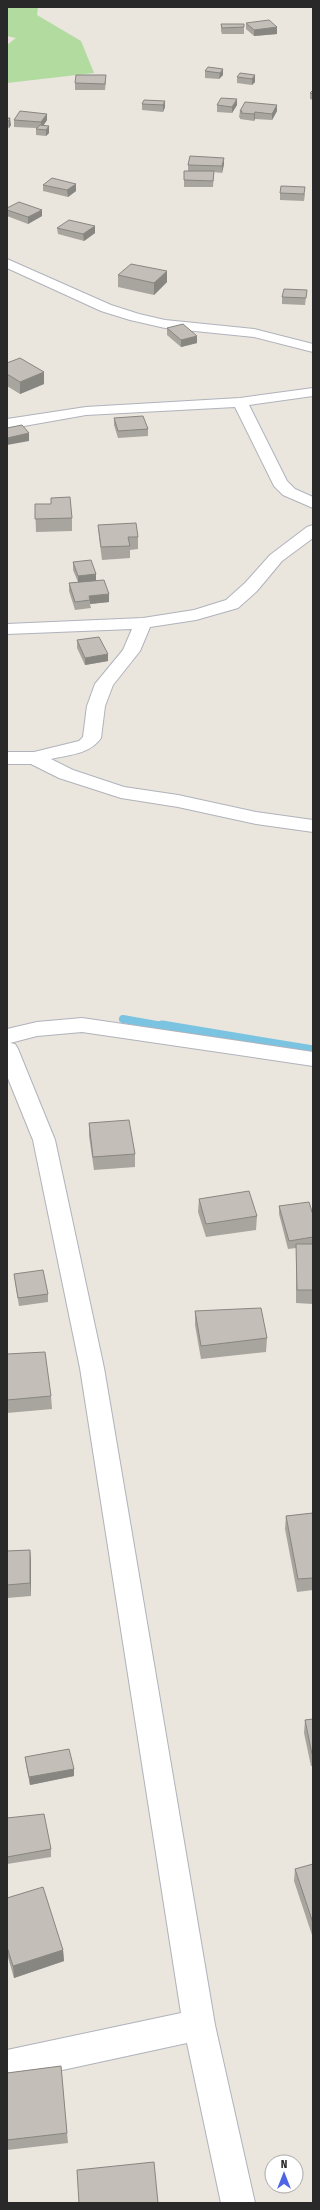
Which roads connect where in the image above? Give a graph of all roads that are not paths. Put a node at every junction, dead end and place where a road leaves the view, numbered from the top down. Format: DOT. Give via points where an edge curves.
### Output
graph roads {
  1 [pos="7,263"];
  2 [pos="313,348"];
  3 [pos="313,392"];
  4 [pos="240,402"];
  5 [pos="7,424"];
  6 [pos="313,503"];
  7 [pos="313,530"];
  8 [pos="143,623"];
  9 [pos="7,629"];
  10 [pos="7,758"];
  11 [pos="34,758"];
  12 [pos="313,826"];
  13 [pos="7,1036"];
  14 [pos="7,1049"];
  15 [pos="313,1059"];
  16 [pos="199,2025"];
  17 [pos="7,2066"];
  18 [pos="238,2203"];
  1 -- 2 [label="street" via="106,308 135,317 165,324 254,333"];
  3 -- 4 [label="street"];
  4 -- 5 [label="street" via="94,410"];
  4 -- 6 [label="street" via="280,483 289,492"];
  7 -- 8 [label="street" via="276,558 232,604 196,615"];
  8 -- 9 [label="street"];
  8 -- 11 [label="street" via="131,651 104,684 96,706 92,738 85,745"];
  10 -- 11 [label="street"];
  11 -- 12 [label="street" via="66,774 121,792 256,818"];
  13 -- 15 [label="street" via="37,1029 82,1025"];
  14 -- 16 [label="street" via="44,1140 92,1368"];
  16 -- 17 [label="street"];
  16 -- 18 [label="street"];
}
